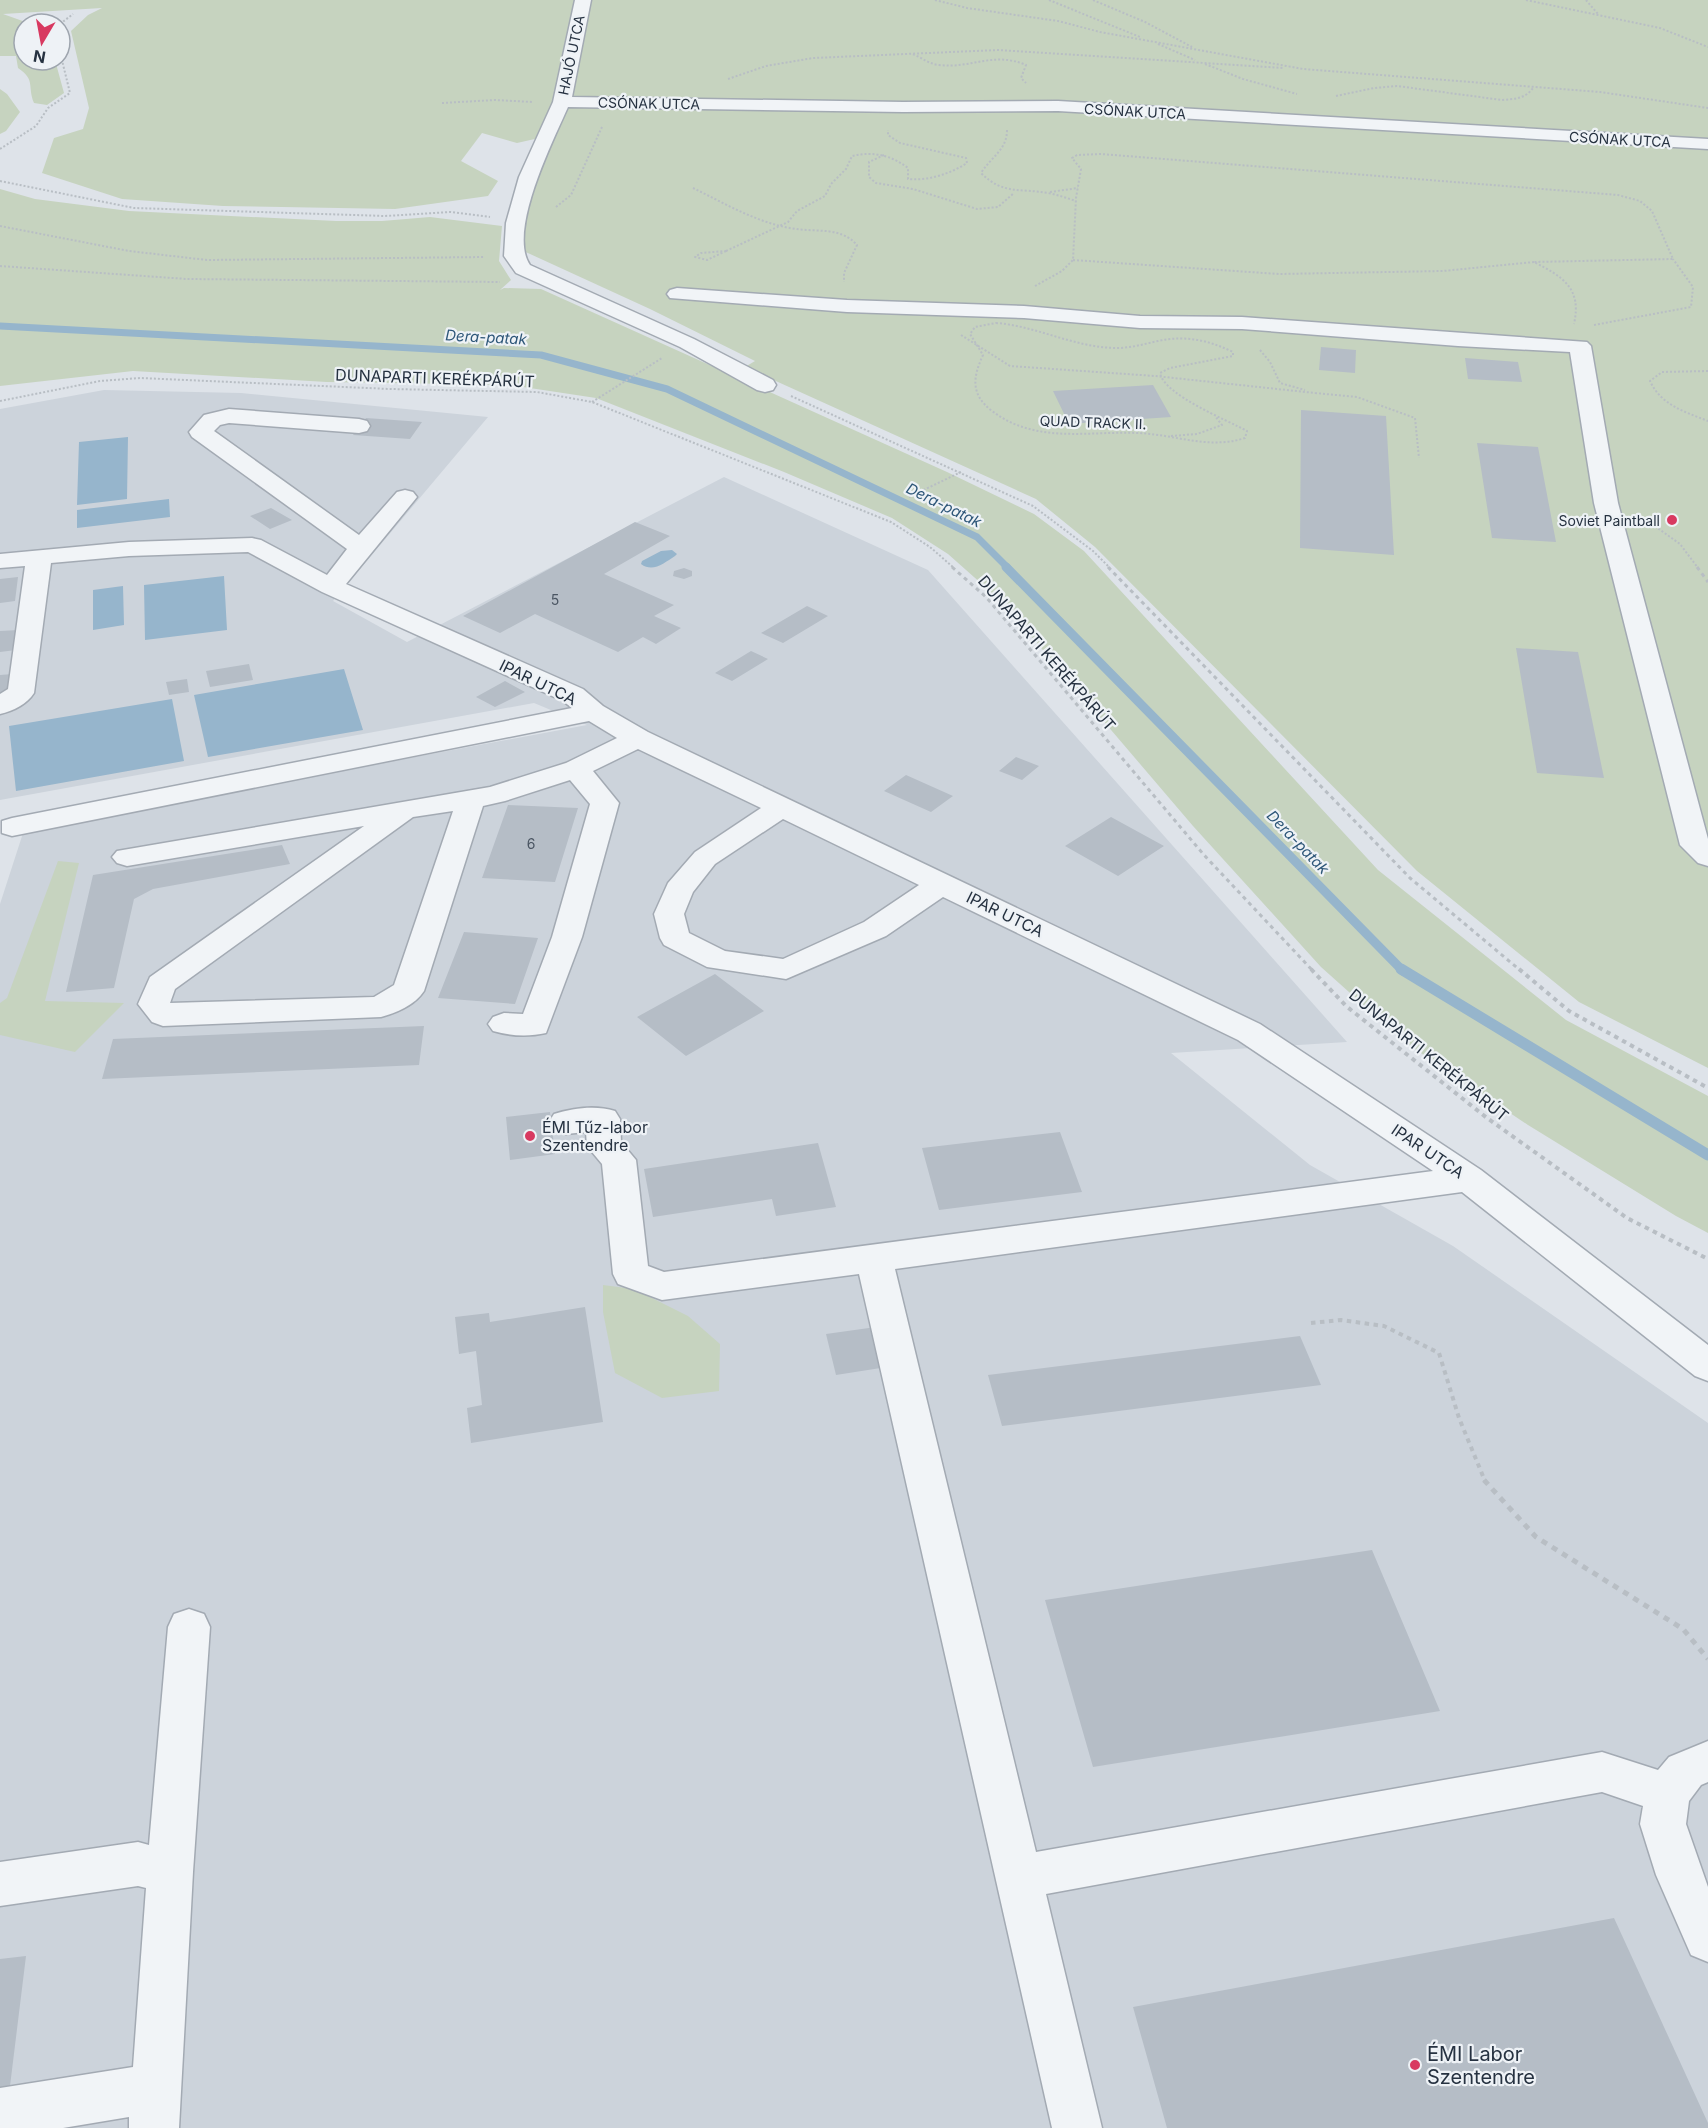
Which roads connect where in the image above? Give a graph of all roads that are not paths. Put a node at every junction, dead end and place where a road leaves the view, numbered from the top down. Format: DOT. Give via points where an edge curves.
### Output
graph roads {
  1 [pos="582,0"];
  2 [pos="560,106"];
  3 [pos="1708,144"];
  4 [pos="677,294"];
  5 [pos="765,385"];
  6 [pos="359,426"];
  7 [pos="276,487"];
  8 [pos="300,489"];
  9 [pos="405,497"];
  10 [pos="362,548"];
  11 [pos="39,557"];
  12 [pos="0,561"];
  13 [pos="331,587"];
  14 [pos="0,706"];
  15 [pos="593,712"];
  16 [pos="638,738"];
  17 [pos="576,769"];
  18 [pos="471,799"];
  19 [pos="782,807"];
  20 [pos="405,810"];
  21 [pos="12,827"];
  22 [pos="127,857"];
  23 [pos="1708,857"];
  24 [pos="941,884"];
  25 [pos="504,1024"];
  26 [pos="566,1122"];
  27 [pos="1469,1179"];
  28 [pos="874,1259"];
  29 [pos="1708,1366"];
  30 [pos="189,1627"];
  31 [pos="1708,1761"];
  32 [pos="1667,1794"];
  33 [pos="170,1872"];
  34 [pos="1017,1877"];
  35 [pos="0,1884"];
  36 [pos="1708,1939"];
  37 [pos="155,2108"];
  38 [pos="0,2113"];
  39 [pos="1077,2128"];
  1 -- 2 [label="street, HAJÓ UTCA"];
  2 -- 3 [label="street, CSÓNAK UTCA" via="1042,106"];
  2 -- 5 [label="street, HAJÓ UTCA" via="528,177 516,223 514,256 523,269 687,343"];
  4 -- 23 [label="street" via="1140,322 1242,323 1458,340 1576,338 1606,503 1695,845"];
  6 -- 7 [label="street" via="229,416 212,420 200,432"];
  7 -- 8 [label="street"];
  7 -- 10 [label="street"];
  9 -- 10 [label="street"];
  10 -- 13 [label="street"];
  11 -- 12 [label="street"];
  11 -- 13 [label="street, IPAR UTCA" via="252,545"];
  11 -- 14 [label="street" via="21,693"];
  13 -- 15 [label="street, IPAR UTCA" via="573,695"];
  15 -- 16 [label="street, IPAR UTCA"];
  15 -- 21 [label="street"];
  16 -- 17 [label="street"];
  16 -- 19 [label="street, IPAR UTCA"];
  17 -- 18 [label="street"];
  17 -- 25 [label="street" via="605,803 602,814 567,937 535,1025"];
  18 -- 20 [label="street"];
  18 -- 20 [label="street" via="408,991 381,1007 163,1015 154,1004 161,984"];
  19 -- 24 [label="street, IPAR UTCA"];
  19 -- 24 [label="street" via="705,858 679,890 669,914 675,938 718,960 786,969 875,929"];
  20 -- 22 [label="street"];
  24 -- 27 [label="street, IPAR UTCA" via="1249,1032"];
  26 -- 28 [label="street" via="603,1119 604,1146 619,1160 631,1274 662,1286"];
  27 -- 28 [label="street"];
  27 -- 29 [label="street, IPAR UTCA"];
  28 -- 34 [label="street"];
  30 -- 33 [label="street"];
  31 -- 32 [label="street" via="1685,1771"];
  32 -- 34 [label="street" via="1602,1772"];
  32 -- 36 [label="street" via="1663,1824 1679,1875"];
  33 -- 35 [label="street" via="138,1864"];
  33 -- 37 [label="street"];
  34 -- 39 [label="street"];
  37 -- 38 [label="street"];
}
